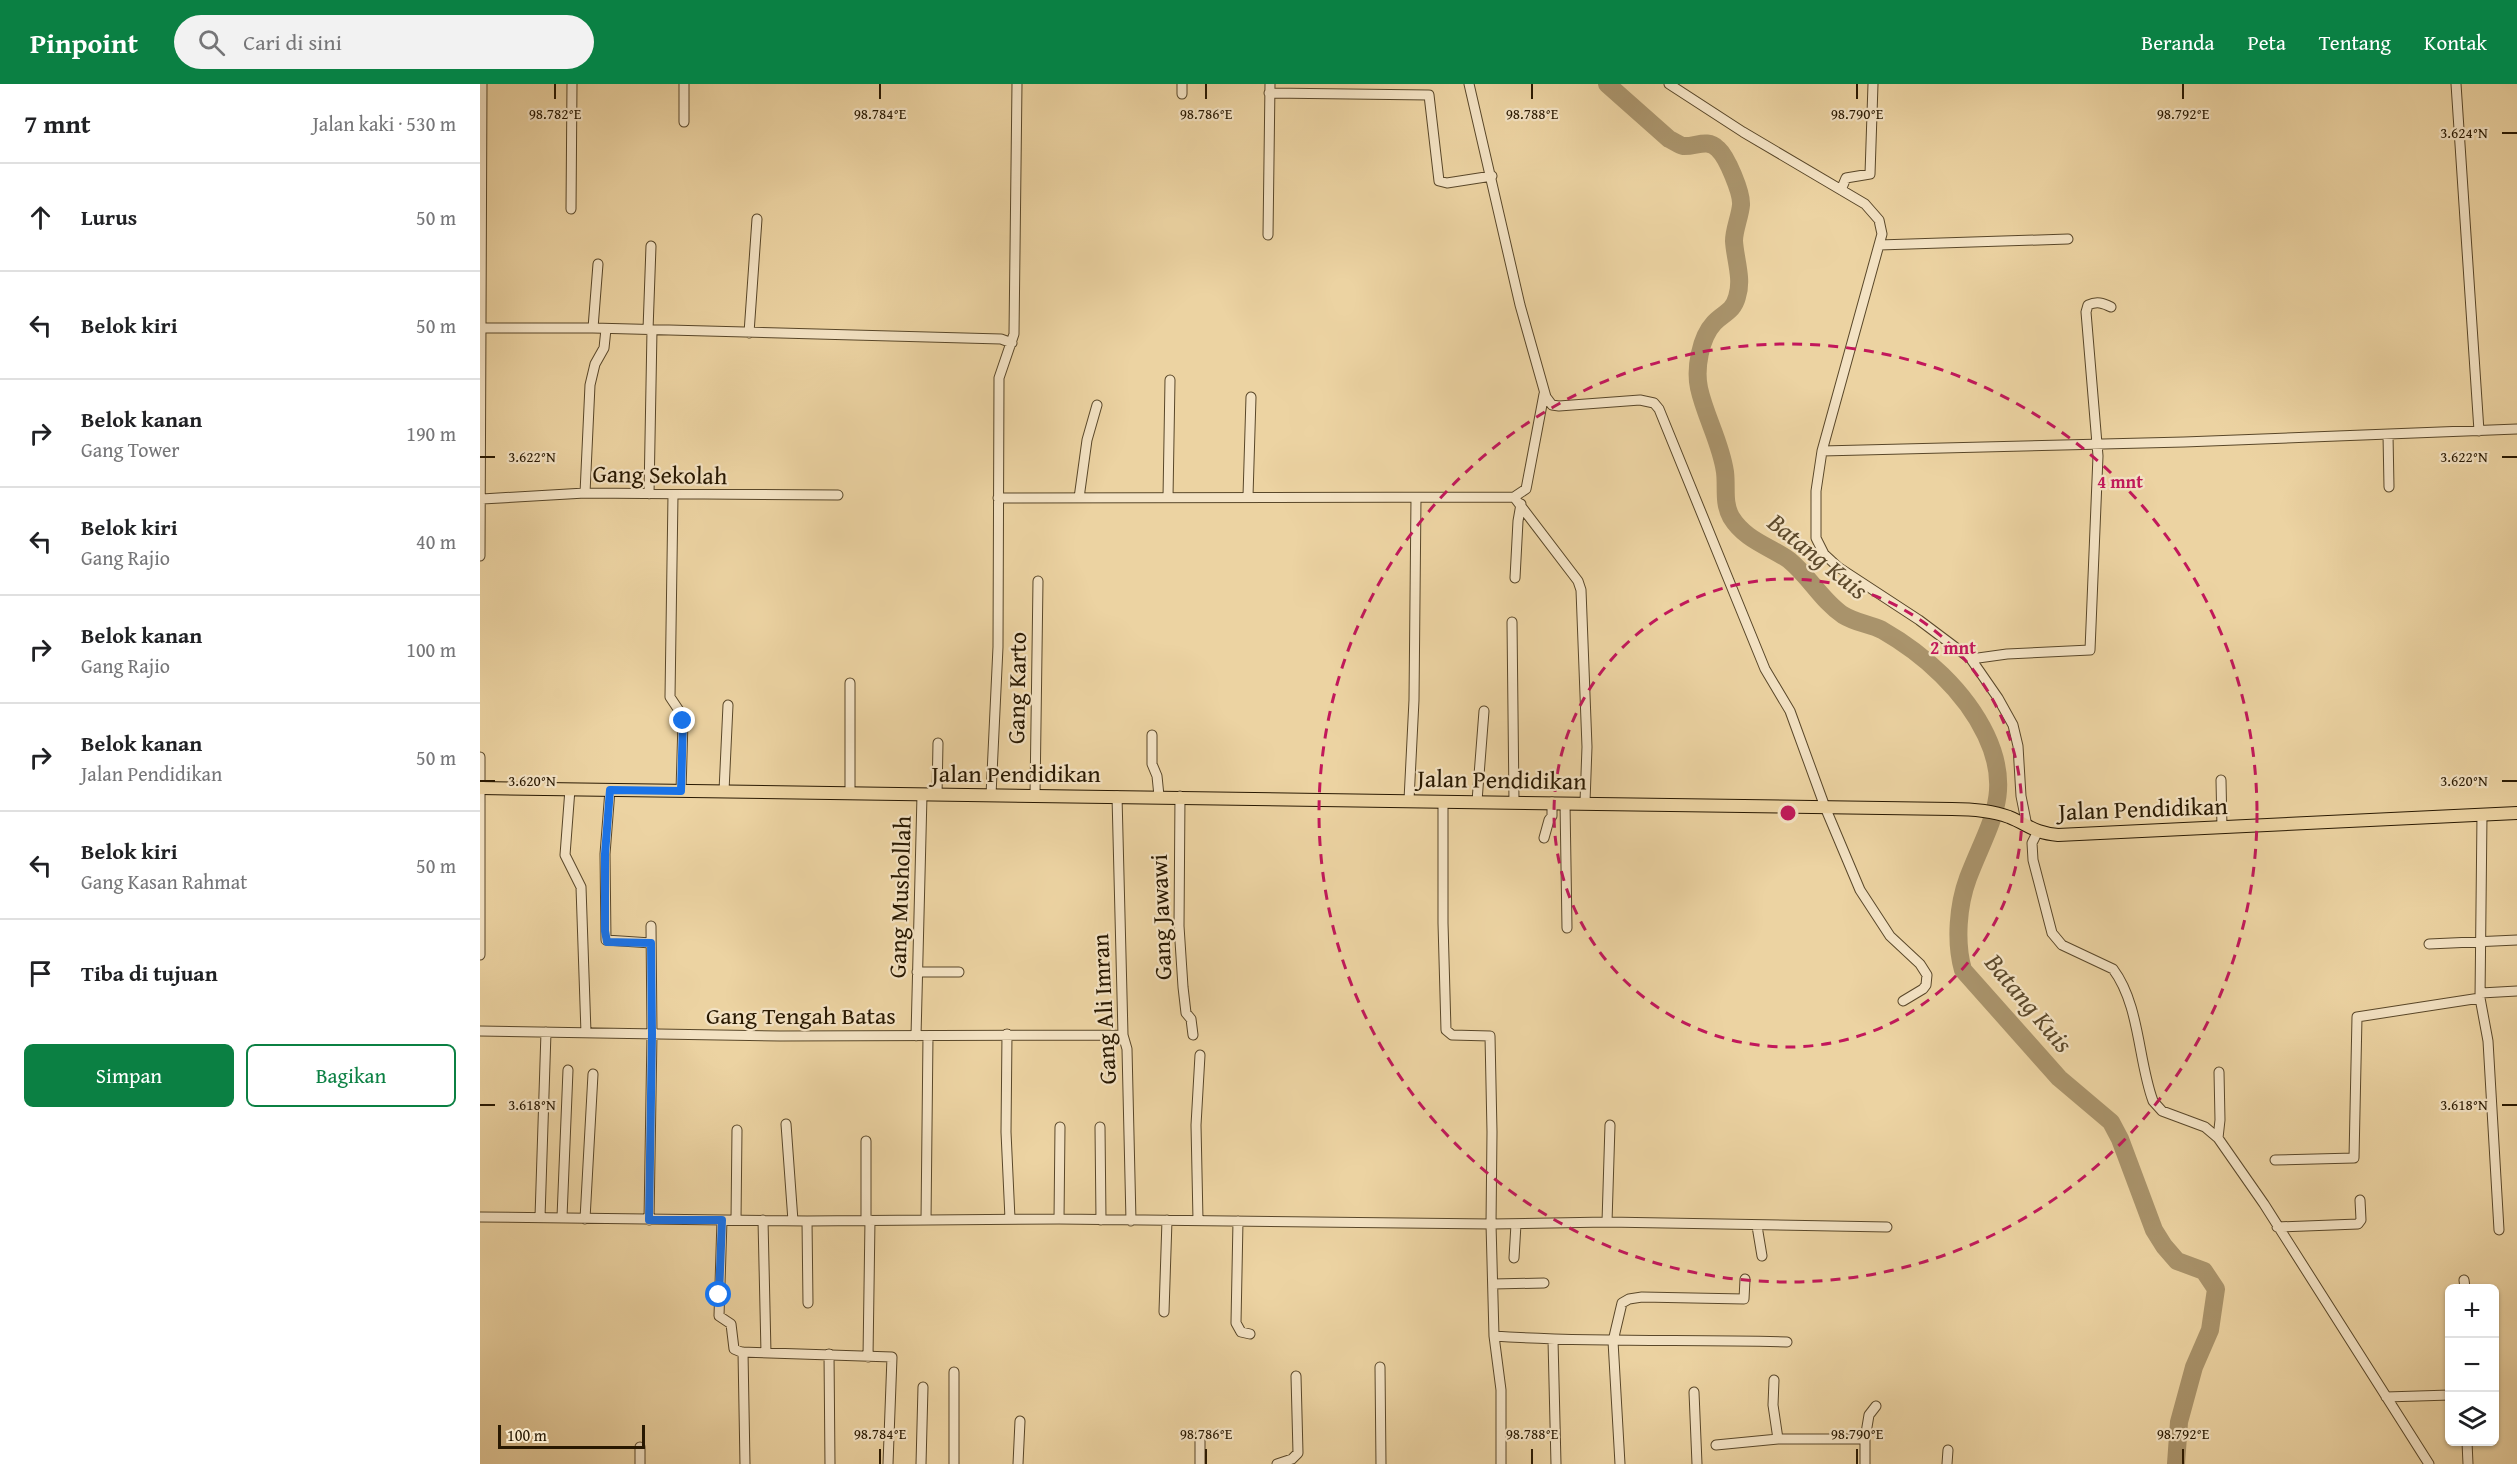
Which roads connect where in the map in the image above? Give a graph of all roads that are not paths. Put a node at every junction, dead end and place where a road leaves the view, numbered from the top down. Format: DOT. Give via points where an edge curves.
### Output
graph roads {
  1 [pos="482,84"];
  2 [pos="572,84"];
  3 [pos="684,84"];
  4 [pos="1017,84"];
  5 [pos="1469,84"];
  6 [pos="1669,84"];
  7 [pos="1873,84"];
  8 [pos="2456,84"];
  9 [pos="1270,88"];
  10 [pos="684,122"];
  11 [pos="1492,176"];
  12 [pos="1841,190"];
  13 [pos="571,209"];
  14 [pos="757,219"];
  15 [pos="1268,235"];
  16 [pos="2068,239"];
  17 [pos="1879,245"];
  18 [pos="651,246"];
  19 [pos="598,264"];
  20 [pos="2111,307"];
  21 [pos="482,328"];
  22 [pos="593,328"];
  23 [pos="606,329"];
  24 [pos="650,330"];
  25 [pos="749,333"];
  26 [pos="1012,343"];
  27 [pos="1170,380"];
  28 [pos="1544,392"];
  29 [pos="1251,397"];
  30 [pos="1097,405"];
  31 [pos="2517,429"];
  32 [pos="2479,431"];
  33 [pos="2388,435"];
  34 [pos="2097,445"];
  35 [pos="1822,452"];
  36 [pos="2389,487"];
  37 [pos="585,493"];
  38 [pos="649,494"];
  39 [pos="673,495"];
  40 [pos="838,495"];
  41 [pos="1248,496"];
  42 [pos="1520,496"];
  43 [pos="1168,497"];
  44 [pos="998,498"];
  45 [pos="1079,498"];
  46 [pos="1416,498"];
  47 [pos="482,499"];
  48 [pos="480,556"];
  49 [pos="1515,578"];
  50 [pos="1038,581"];
  51 [pos="1512,622"];
  52 [pos="1971,659"];
  53 [pos="850,683"];
  54 [pos="728,705"];
  55 [pos="1484,711"];
  56 [pos="1152,735"];
  57 [pos="938,743"];
  58 [pos="480,757"];
  59 [pos="2221,780"];
  60 [pos="480,788"];
  61 [pos="570,789"];
  62 [pos="610,790"];
  63 [pos="681,791"];
  64 [pos="724,791"];
  65 [pos="850,793"];
  66 [pos="922,795"];
  67 [pos="937,795"];
  68 [pos="991,795"];
  69 [pos="1035,795"];
  70 [pos="1117,796"];
  71 [pos="1159,796"];
  72 [pos="1180,796"];
  73 [pos="1409,800"];
  74 [pos="1443,801"];
  75 [pos="1477,801"];
  76 [pos="1514,802"];
  77 [pos="1552,802"];
  78 [pos="1585,802"];
  79 [pos="1566,807"];
  80 [pos="1825,807"];
  81 [pos="2517,813"];
  82 [pos="2482,815"];
  83 [pos="1552,816"];
  84 [pos="2222,828"];
  85 [pos="2032,829"];
  86 [pos="1544,838"];
  87 [pos="651,926"];
  88 [pos="1567,928"];
  89 [pos="2481,940"];
  90 [pos="2517,940"];
  91 [pos="651,943"];
  92 [pos="2429,944"];
  93 [pos="480,955"];
  94 [pos="917,972"];
  95 [pos="959,972"];
  96 [pos="2517,991"];
  97 [pos="2480,995"];
  98 [pos="1903,1001"];
  99 [pos="480,1031"];
  100 [pos="546,1032"];
  101 [pos="586,1033"];
  102 [pos="652,1034"];
  103 [pos="1007,1034"];
  104 [pos="1123,1035"];
  105 [pos="1193,1035"];
  106 [pos="916,1036"];
  107 [pos="928,1036"];
  108 [pos="1200,1054"];
  109 [pos="568,1070"];
  110 [pos="2219,1072"];
  111 [pos="593,1074"];
  112 [pos="786,1124"];
  113 [pos="1610,1125"];
  114 [pos="1060,1127"];
  115 [pos="1100,1127"];
  116 [pos="737,1130"];
  117 [pos="2218,1138"];
  118 [pos="866,1141"];
  119 [pos="2275,1160"];
  120 [pos="2360,1200"];
  121 [pos="480,1217"];
  122 [pos="540,1217"];
  123 [pos="562,1217"];
  124 [pos="585,1219"];
  125 [pos="1010,1219"];
  126 [pos="1059,1219"];
  127 [pos="649,1220"];
  128 [pos="722,1220"];
  129 [pos="736,1220"];
  130 [pos="763,1220"];
  131 [pos="868,1220"];
  132 [pos="926,1220"];
  133 [pos="1101,1220"];
  134 [pos="1198,1220"];
  135 [pos="793,1221"];
  136 [pos="807,1221"];
  137 [pos="1131,1221"];
  138 [pos="1167,1221"];
  139 [pos="1238,1221"];
  140 [pos="1607,1222"];
  141 [pos="1491,1224"];
  142 [pos="1516,1224"];
  143 [pos="1757,1226"];
  144 [pos="1887,1227"];
  145 [pos="2277,1227"];
  146 [pos="2499,1230"];
  147 [pos="1762,1256"];
  148 [pos="1514,1258"];
  149 [pos="1745,1279"];
  150 [pos="1544,1283"];
  151 [pos="1493,1284"];
  152 [pos="808,1304"];
  153 [pos="1164,1312"];
  154 [pos="1250,1334"];
  155 [pos="1494,1336"];
  156 [pos="1553,1340"];
  157 [pos="1613,1341"];
  158 [pos="1787,1342"];
  159 [pos="743,1352"];
  160 [pos="766,1353"];
  161 [pos="829,1354"];
  162 [pos="868,1357"];
  163 [pos="1380,1367"];
  164 [pos="954,1372"];
  165 [pos="1296,1376"];
  166 [pos="1774,1380"];
  167 [pos="923,1387"];
  168 [pos="1694,1392"];
  169 [pos="2445,1395"];
  170 [pos="2386,1397"];
  171 [pos="1876,1406"];
  172 [pos="1020,1421"];
  173 [pos="1200,1435"];
  174 [pos="1778,1439"];
  175 [pos="1865,1439"];
  176 [pos="1716,1445"];
  177 [pos="2467,1446"];
  178 [pos="640,1447"];
  179 [pos="1948,1450"];
  180 [pos="888,1459"];
  181 [pos="640,1464"];
  182 [pos="745,1464"];
  183 [pos="830,1464"];
  184 [pos="921,1464"];
  185 [pos="954,1464"];
  186 [pos="1018,1464"];
  187 [pos="1200,1464"];
  188 [pos="1277,1464"];
  189 [pos="1381,1464"];
  190 [pos="1500,1464"];
  191 [pos="1556,1464"];
  192 [pos="1620,1464"];
  193 [pos="1697,1464"];
  194 [pos="1865,1464"];
  195 [pos="1947,1464"];
  196 [pos="2429,1464"];
  197 [pos="2468,1464"];
  1 -- 21 [label="street"];
  2 -- 13 [label="street"];
  3 -- 10 [label="street"];
  4 -- 26 [label="street"];
  5 -- 11 [label="street"];
  6 -- 12 [label="street"];
  7 -- 12 [label="street" via="1870,174 1847,177"];
  8 -- 32 [label="street"];
  9 -- 11 [label="street" via="1430,95 1439,182"];
  9 -- 15 [label="street"];
  11 -- 28 [label="street"];
  12 -- 17 [label="street" via="1865,204 1880,220"];
  14 -- 25 [label="street"];
  16 -- 17 [label="street"];
  17 -- 35 [label="street"];
  18 -- 24 [label="street"];
  19 -- 22 [label="street"];
  20 -- 34 [label="street" via="2097,302 2087,307"];
  21 -- 22 [label="street"];
  21 -- 47 [label="street"];
  22 -- 23 [label="street"];
  23 -- 24 [label="street"];
  23 -- 37 [label="street" via="604,348 590,385"];
  24 -- 25 [label="street"];
  24 -- 38 [label="street"];
  25 -- 26 [label="street" via="1001,339"];
  26 -- 44 [label="street" via="999,378"];
  27 -- 43 [label="street"];
  28 -- 42 [label="street"];
  28 -- 80 [label="street" via="1552,405 1640,400 1654,403 1659,409 1765,669 1790,711"];
  29 -- 41 [label="street"];
  30 -- 45 [label="street" via="1087,440"];
  31 -- 32 [label="street"];
  32 -- 33 [label="street"];
  33 -- 34 [label="street"];
  33 -- 36 [label="street"];
  34 -- 35 [label="street"];
  34 -- 52 [label="street" via="2090,651"];
  35 -- 52 [label="street" via="1814,520 1816,538 1824,554"];
  37 -- 38 [label="street, Gang Sekolah"];
  37 -- 47 [label="street, Gang Sekolah"];
  38 -- 39 [label="street, Gang Sekolah"];
  39 -- 40 [label="street, Gang Sekolah"];
  39 -- 63 [label="street" via="670,697 683,721"];
  41 -- 43 [label="street"];
  41 -- 46 [label="street"];
  42 -- 46 [label="street"];
  42 -- 49 [label="street"];
  42 -- 78 [label="street" via="1581,590 1587,747"];
  43 -- 45 [label="street"];
  44 -- 45 [label="street"];
  44 -- 68 [label="street" via="998,646"];
  46 -- 73 [label="street"];
  47 -- 48 [label="street"];
  50 -- 69 [label="street, Gang Karto"];
  51 -- 76 [label="street"];
  52 -- 85 [label="street" via="2013,725 2021,796"];
  53 -- 65 [label="street"];
  54 -- 64 [label="street"];
  55 -- 75 [label="street"];
  56 -- 71 [label="street" via="1152,764"];
  57 -- 67 [label="street"];
  58 -- 60 [label="street"];
  59 -- 84 [label="street"];
  60 -- 61 [label="main road, Jalan Pendidikan"];
  60 -- 93 [label="street"];
  61 -- 62 [label="main road, Jalan Pendidikan"];
  61 -- 101 [label="street" via="566,855 581,888"];
  62 -- 63 [label="main road, Jalan Pendidikan"];
  62 -- 91 [label="street" via="605,854 606,940"];
  63 -- 64 [label="main road, Jalan Pendidikan"];
  64 -- 65 [label="main road, Jalan Pendidikan"];
  65 -- 66 [label="main road, Jalan Pendidikan"];
  66 -- 67 [label="main road, Jalan Pendidikan"];
  66 -- 94 [label="street, Gang Mushollah"];
  67 -- 68 [label="main road, Jalan Pendidikan"];
  68 -- 69 [label="main road, Jalan Pendidikan"];
  69 -- 70 [label="main road, Jalan Pendidikan"];
  70 -- 71 [label="main road, Jalan Pendidikan"];
  70 -- 104 [label="street, Gang Ali Imran"];
  71 -- 72 [label="main road, Jalan Pendidikan"];
  72 -- 73 [label="main road, Jalan Pendidikan"];
  72 -- 105 [label="street, Gang Jawawi" via="1179,926 1186,1013"];
  73 -- 74 [label="main road, Jalan Pendidikan"];
  74 -- 75 [label="main road, Jalan Pendidikan"];
  74 -- 141 [label="street" via="1446,1030 1452,1035 1490,1036"];
  75 -- 76 [label="main road, Jalan Pendidikan"];
  76 -- 77 [label="main road, Jalan Pendidikan"];
  77 -- 79 [label="main road, Jalan Pendidikan"];
  77 -- 83 [label="street"];
  78 -- 79 [label="main road, Jalan Pendidikan"];
  78 -- 80 [label="main road, Jalan Pendidikan"];
  79 -- 83 [label="street"];
  79 -- 88 [label="street"];
  80 -- 85 [label="main road, Jalan Pendidikan" via="1983,810"];
  80 -- 98 [label="street" via="1867,903 1890,936 1920,964 1926,975 1923,989"];
  81 -- 82 [label="main road, Jalan Pendidikan"];
  82 -- 84 [label="main road, Jalan Pendidikan"];
  82 -- 89 [label="street"];
  83 -- 86 [label="street"];
  84 -- 85 [label="main road, Jalan Pendidikan" via="2058,834"];
  85 -- 117 [label="street" via="2033,860 2052,933 2062,945 2118,975 2127,995 2153,1101 2162,1111 2205,1127"];
  87 -- 91 [label="street"];
  89 -- 90 [label="street"];
  89 -- 92 [label="street"];
  89 -- 97 [label="street"];
  91 -- 102 [label="street"];
  94 -- 95 [label="street"];
  94 -- 106 [label="street, Gang Mushollah"];
  96 -- 97 [label="street"];
  97 -- 119 [label="street" via="2357,1017 2354,1158"];
  97 -- 146 [label="street" via="2488,1041"];
  99 -- 100 [label="street, Gang Tengah Batas"];
  100 -- 101 [label="street, Gang Tengah Batas"];
  100 -- 122 [label="street"];
  101 -- 102 [label="street, Gang Tengah Batas"];
  102 -- 106 [label="street, Gang Tengah Batas"];
  102 -- 127 [label="street"];
  103 -- 104 [label="street, Gang Tengah Batas"];
  103 -- 107 [label="street, Gang Tengah Batas"];
  103 -- 125 [label="street"];
  104 -- 137 [label="street, Gang Ali Imran" via="1127,1049"];
  106 -- 107 [label="street, Gang Tengah Batas"];
  107 -- 132 [label="street"];
  108 -- 134 [label="street" via="1196,1125"];
  109 -- 123 [label="street"];
  110 -- 117 [label="street"];
  111 -- 124 [label="street"];
  112 -- 135 [label="street"];
  113 -- 140 [label="street"];
  114 -- 126 [label="street"];
  115 -- 133 [label="street"];
  116 -- 129 [label="street"];
  117 -- 145 [label="street"];
  118 -- 131 [label="street"];
  120 -- 145 [label="street" via="2358,1224"];
  121 -- 122 [label="street"];
  122 -- 123 [label="street"];
  123 -- 124 [label="street"];
  124 -- 127 [label="street"];
  125 -- 126 [label="street"];
  125 -- 132 [label="street"];
  126 -- 133 [label="street"];
  127 -- 128 [label="street"];
  128 -- 129 [label="street"];
  128 -- 159 [label="street" via="719,1316 731,1325 734,1350"];
  129 -- 130 [label="street"];
  130 -- 135 [label="street"];
  130 -- 160 [label="street"];
  131 -- 132 [label="street"];
  131 -- 136 [label="street"];
  131 -- 162 [label="street"];
  133 -- 137 [label="street"];
  134 -- 138 [label="street"];
  134 -- 139 [label="street"];
  135 -- 136 [label="street"];
  136 -- 152 [label="street"];
  137 -- 138 [label="street"];
  138 -- 153 [label="street"];
  139 -- 141 [label="street"];
  139 -- 154 [label="street" via="1236,1323 1241,1332"];
  140 -- 142 [label="street"];
  140 -- 143 [label="street"];
  141 -- 142 [label="street"];
  141 -- 151 [label="street"];
  142 -- 148 [label="street"];
  143 -- 144 [label="street"];
  143 -- 147 [label="street"];
  145 -- 170 [label="street"];
  149 -- 157 [label="street" via="1743,1299 1642,1297 1624,1301 1619,1307"];
  150 -- 151 [label="street"];
  151 -- 155 [label="street"];
  155 -- 156 [label="street"];
  155 -- 190 [label="street" via="1501,1390"];
  156 -- 157 [label="street"];
  156 -- 191 [label="street"];
  157 -- 158 [label="street"];
  157 -- 192 [label="street"];
  159 -- 160 [label="street"];
  159 -- 182 [label="street"];
  160 -- 161 [label="street"];
  161 -- 162 [label="street"];
  161 -- 183 [label="street"];
  162 -- 180 [label="street" via="892,1357"];
  163 -- 189 [label="street"];
  164 -- 185 [label="street"];
  165 -- 188 [label="street" via="1298,1453"];
  166 -- 174 [label="street"];
  167 -- 184 [label="street"];
  168 -- 193 [label="street"];
  169 -- 170 [label="street"];
  170 -- 196 [label="street"];
  171 -- 175 [label="street" via="1869,1415"];
  172 -- 186 [label="street"];
  173 -- 187 [label="street"];
  174 -- 175 [label="street"];
  174 -- 176 [label="street"];
  175 -- 194 [label="street"];
  177 -- 197 [label="street"];
  178 -- 181 [label="street"];
  179 -- 195 [label="street"];
}
